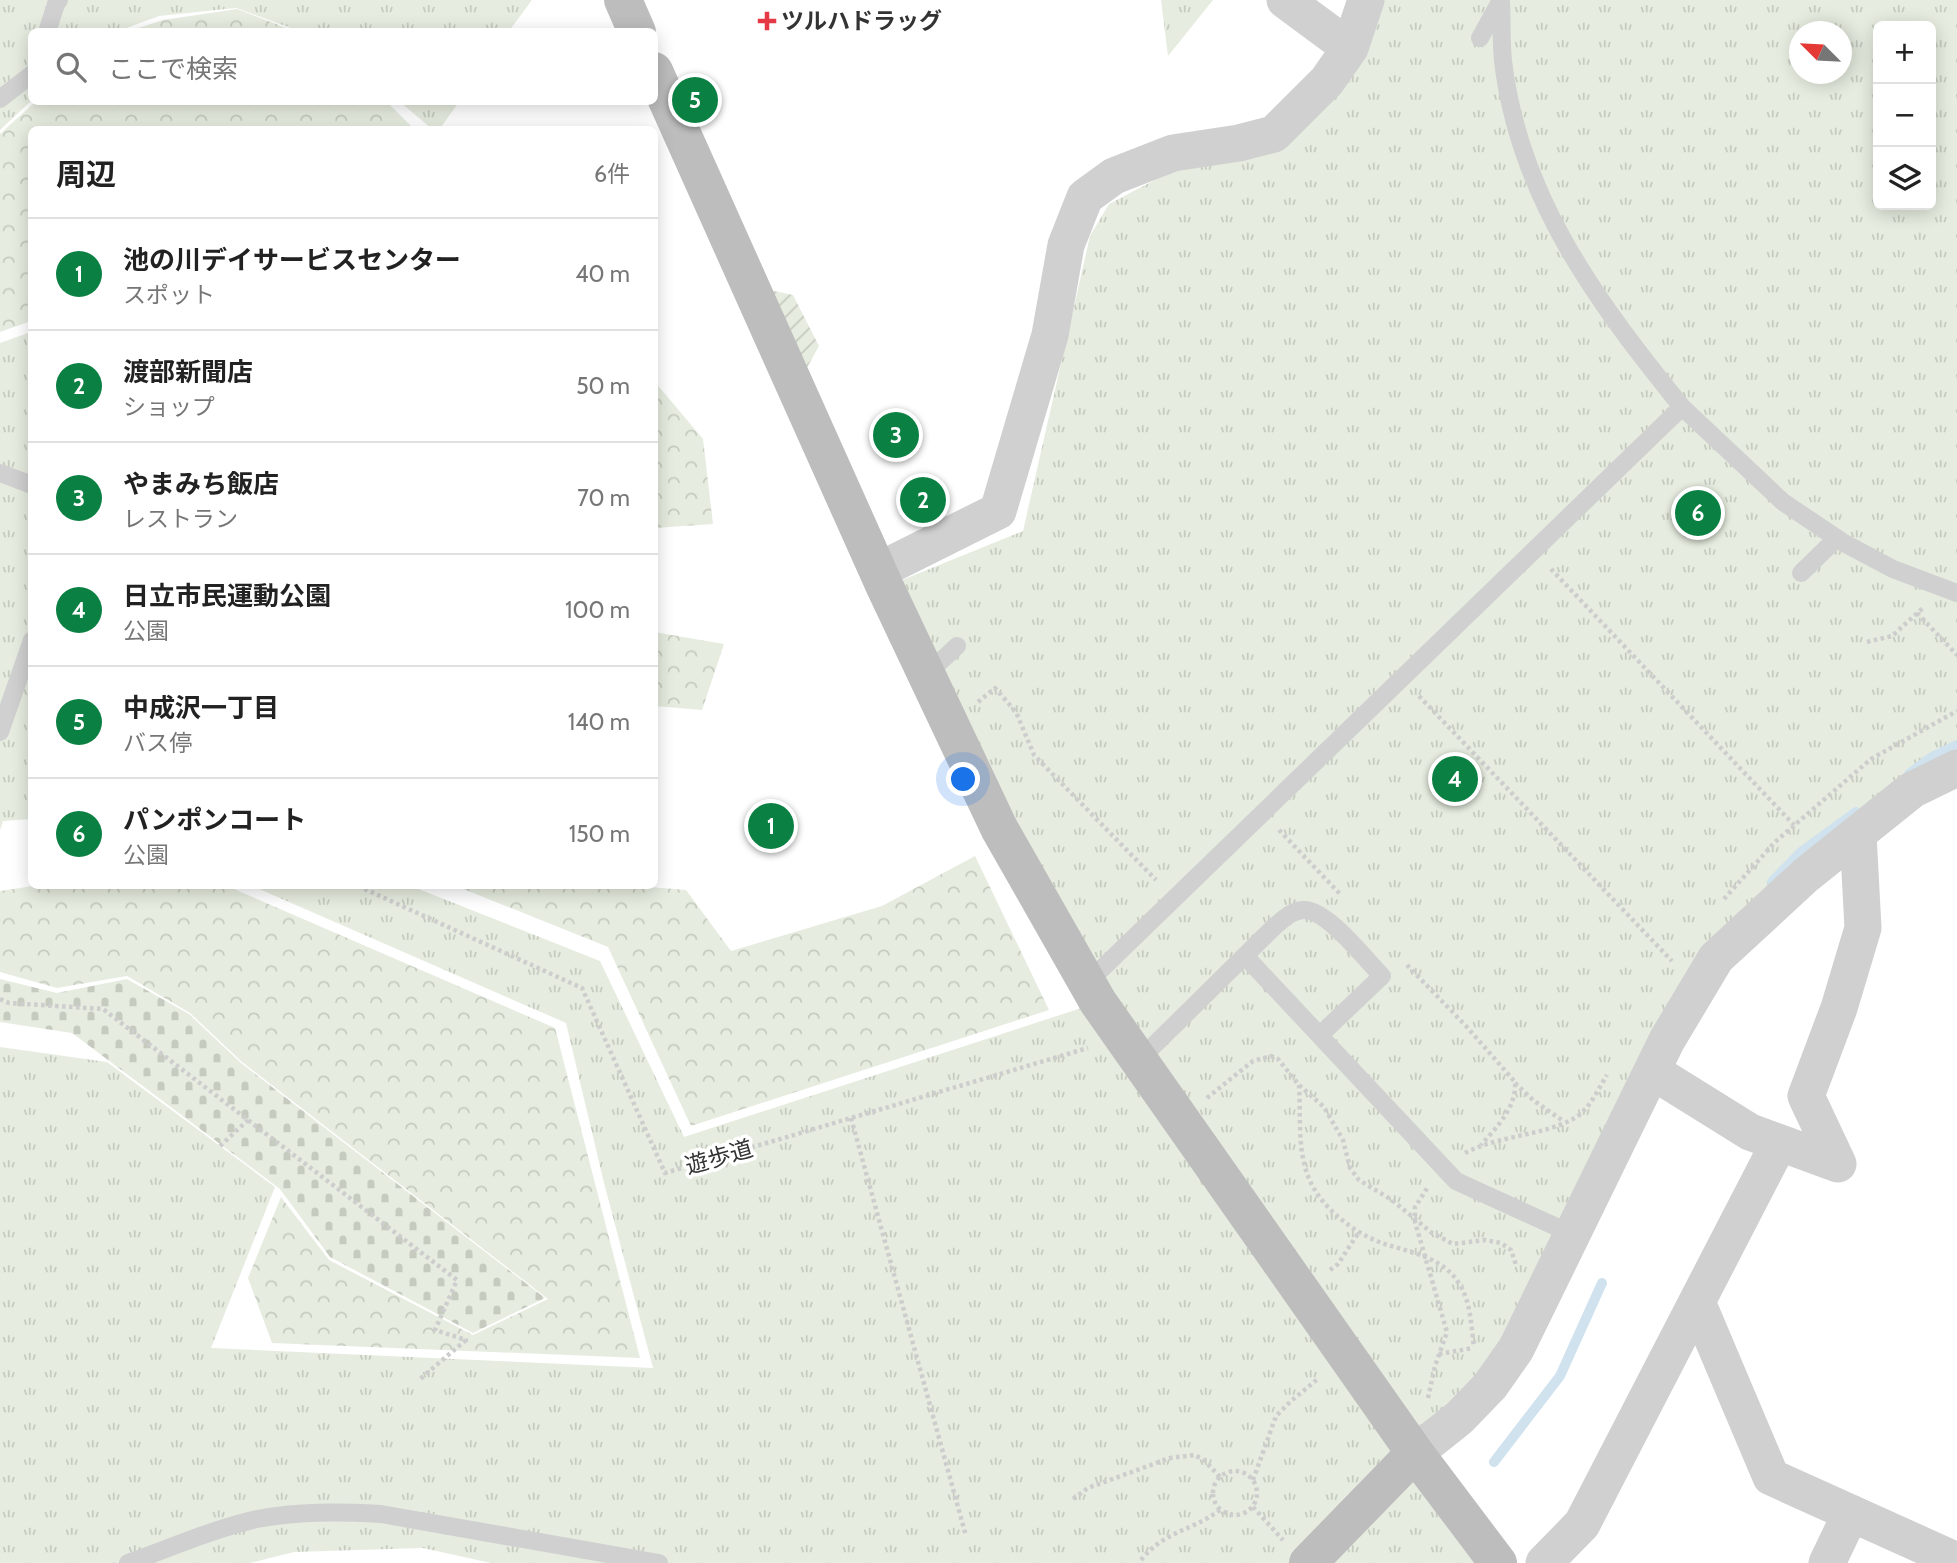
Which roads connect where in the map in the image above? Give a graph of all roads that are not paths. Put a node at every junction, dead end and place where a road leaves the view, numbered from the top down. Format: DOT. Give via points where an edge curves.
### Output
graph roads {
  1 [pos="59,0"];
  2 [pos="623,0"];
  3 [pos="1285,0"];
  4 [pos="1366,0"];
  5 [pos="1501,1"];
  6 [pos="48,28"];
  7 [pos="635,28"];
  8 [pos="1480,38"];
  9 [pos="1350,48"];
  10 [pos="28,78"];
  11 [pos="658,80"];
  12 [pos="0,99"];
  13 [pos="1682,407"];
  14 [pos="0,473"];
  15 [pos="28,484"];
  16 [pos="1837,538"];
  17 [pos="878,571"];
  18 [pos="1801,573"];
  19 [pos="1957,593"];
  20 [pos="957,646"];
  21 [pos="28,652"];
  22 [pos="926,675"];
  23 [pos="0,732"];
  24 [pos="1957,768"];
  25 [pos="1858,834"];
  26 [pos="1245,956"];
  27 [pos="1087,983"];
  28 [pos="1320,1035"];
  29 [pos="1130,1049"];
  30 [pos="1652,1071"];
  31 [pos="1779,1143"];
  32 [pos="1572,1234"];
  33 [pos="1697,1303"];
  34 [pos="1415,1453"];
  35 [pos="1852,1513"];
  36 [pos="1297,1554"];
  37 [pos="1957,1561"];
  38 [pos="128,1563"];
  39 [pos="659,1563"];
  40 [pos="1498,1563"];
  41 [pos="1544,1563"];
  42 [pos="1828,1563"];
  1 -- 6 [label="lane"];
  2 -- 7 [label="street"];
  3 -- 9 [label="street"];
  4 -- 9 [label="street"];
  5 -- 8 [label="lane"];
  5 -- 13 [label="lane" via="1503,61 1514,116 1545,207 1600,301"];
  9 -- 17 [label="street" via="1327,81 1274,134 1173,153 1114,176 1085,197 1066,245 1050,335 998,511"];
  10 -- 12 [label="lane"];
  11 -- 17 [label="street"];
  13 -- 16 [label="lane" via="1783,502"];
  13 -- 27 [label="lane"];
  14 -- 15 [label="lane"];
  16 -- 18 [label="lane"];
  16 -- 19 [label="lane" via="1893,569"];
  17 -- 22 [label="street"];
  20 -- 22 [label="lane"];
  21 -- 23 [label="lane"];
  22 -- 27 [label="street" via="999,828"];
  24 -- 25 [label="street" via="1913,790"];
  25 -- 30 [label="street" via="1716,958"];
  25 -- 31 [label="street" via="1863,928 1806,1096 1838,1164"];
  26 -- 28 [label="lane"];
  26 -- 28 [label="lane" via="1290,913 1305,909 1329,922 1382,976"];
  26 -- 29 [label="lane"];
  27 -- 29 [label="street"];
  28 -- 32 [label="lane" via="1456,1181"];
  29 -- 34 [label="street"];
  30 -- 31 [label="street" via="1750,1132"];
  30 -- 32 [label="street"];
  31 -- 33 [label="street"];
  32 -- 34 [label="street" via="1516,1349 1490,1386"];
  33 -- 35 [label="street" via="1770,1477"];
  33 -- 41 [label="street" via="1581,1524"];
  34 -- 36 [label="street"];
  34 -- 40 [label="street"];
  35 -- 37 [label="street"];
  35 -- 42 [label="street"];
  38 -- 39 [label="lane" via="256,1520 336,1512 381,1514"];
}
